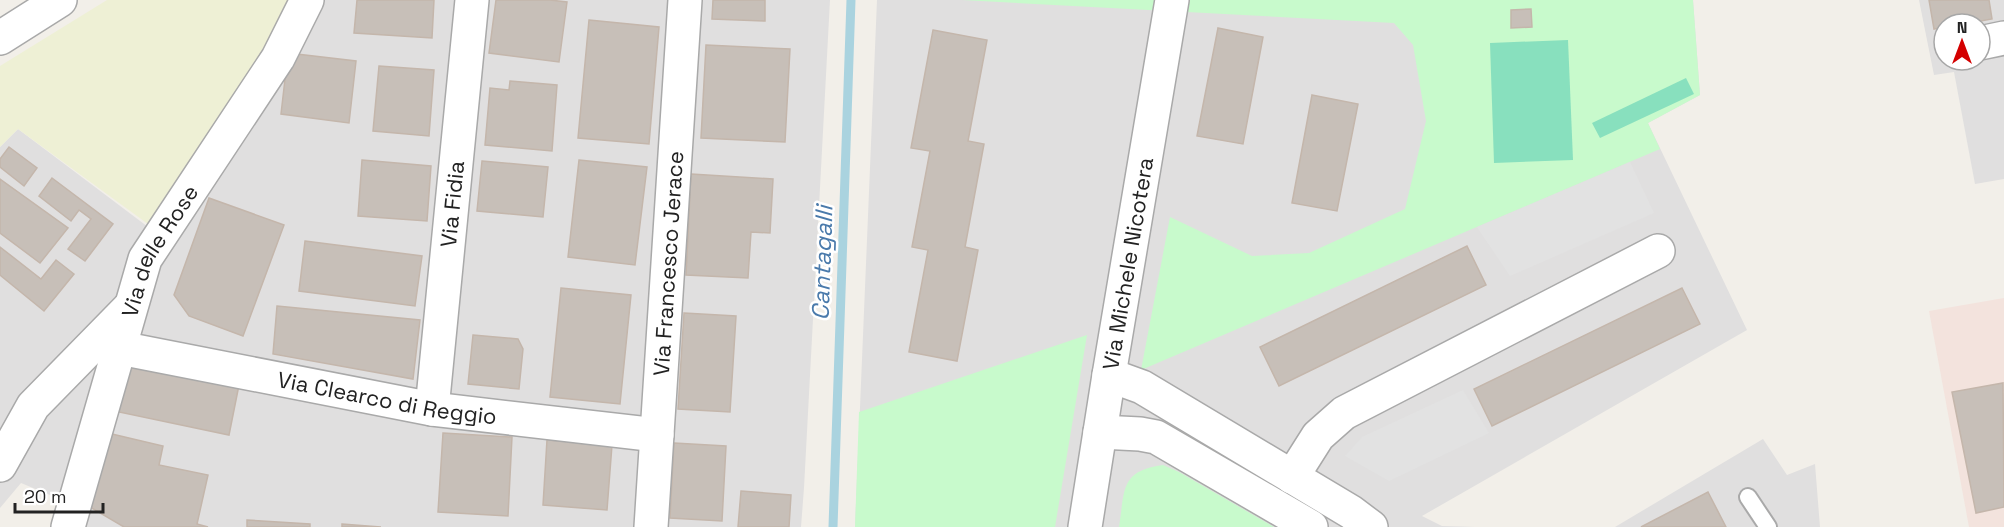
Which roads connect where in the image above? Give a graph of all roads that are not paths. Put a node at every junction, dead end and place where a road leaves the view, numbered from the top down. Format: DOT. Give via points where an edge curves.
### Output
graph roads {
  1 [pos="60,0"];
  2 [pos="306,0"];
  3 [pos="472,0"];
  4 [pos="686,0"];
  5 [pos="1172,0"];
  6 [pos="0,38"];
  7 [pos="1658,251"];
  8 [pos="132,306"];
  9 [pos="120,348"];
  10 [pos="1108,375"];
  11 [pos="432,409"];
  12 [pos="1100,432"];
  13 [pos="657,435"];
  14 [pos="0,465"];
  15 [pos="1292,477"];
  16 [pos="1748,496"];
  17 [pos="77,524"];
  18 [pos="651,527"];
  19 [pos="1085,527"];
  20 [pos="1311,527"];
  21 [pos="1371,527"];
  22 [pos="1767,527"];
  1 -- 6 [label="street"];
  2 -- 8 [label="street, Via delle Rose" via="278,58 145,259"];
  3 -- 11 [label="street, Via Fidia"];
  4 -- 13 [label="street, Via Francesco Jerace"];
  5 -- 10 [label="street, Via Michele Nicotera"];
  7 -- 15 [label="street" via="1344,413 1318,436"];
  8 -- 9 [label="street, Via delle Rose"];
  8 -- 14 [label="street" via="33,406"];
  9 -- 11 [label="street, Via Clearco di Reggio"];
  9 -- 17 [label="street, Via delle Rose"];
  10 -- 12 [label="street, Via Michele Nicotera"];
  10 -- 15 [label="street" via="1142,387"];
  11 -- 13 [label="street, Via Clearco di Reggio"];
  12 -- 19 [label="street, Via Michele Nicotera"];
  12 -- 20 [label="street" via="1156,438"];
  13 -- 18 [label="street, Via Francesco Jerace"];
  15 -- 21 [label="street"];
  16 -- 22 [label="lane"];
}
